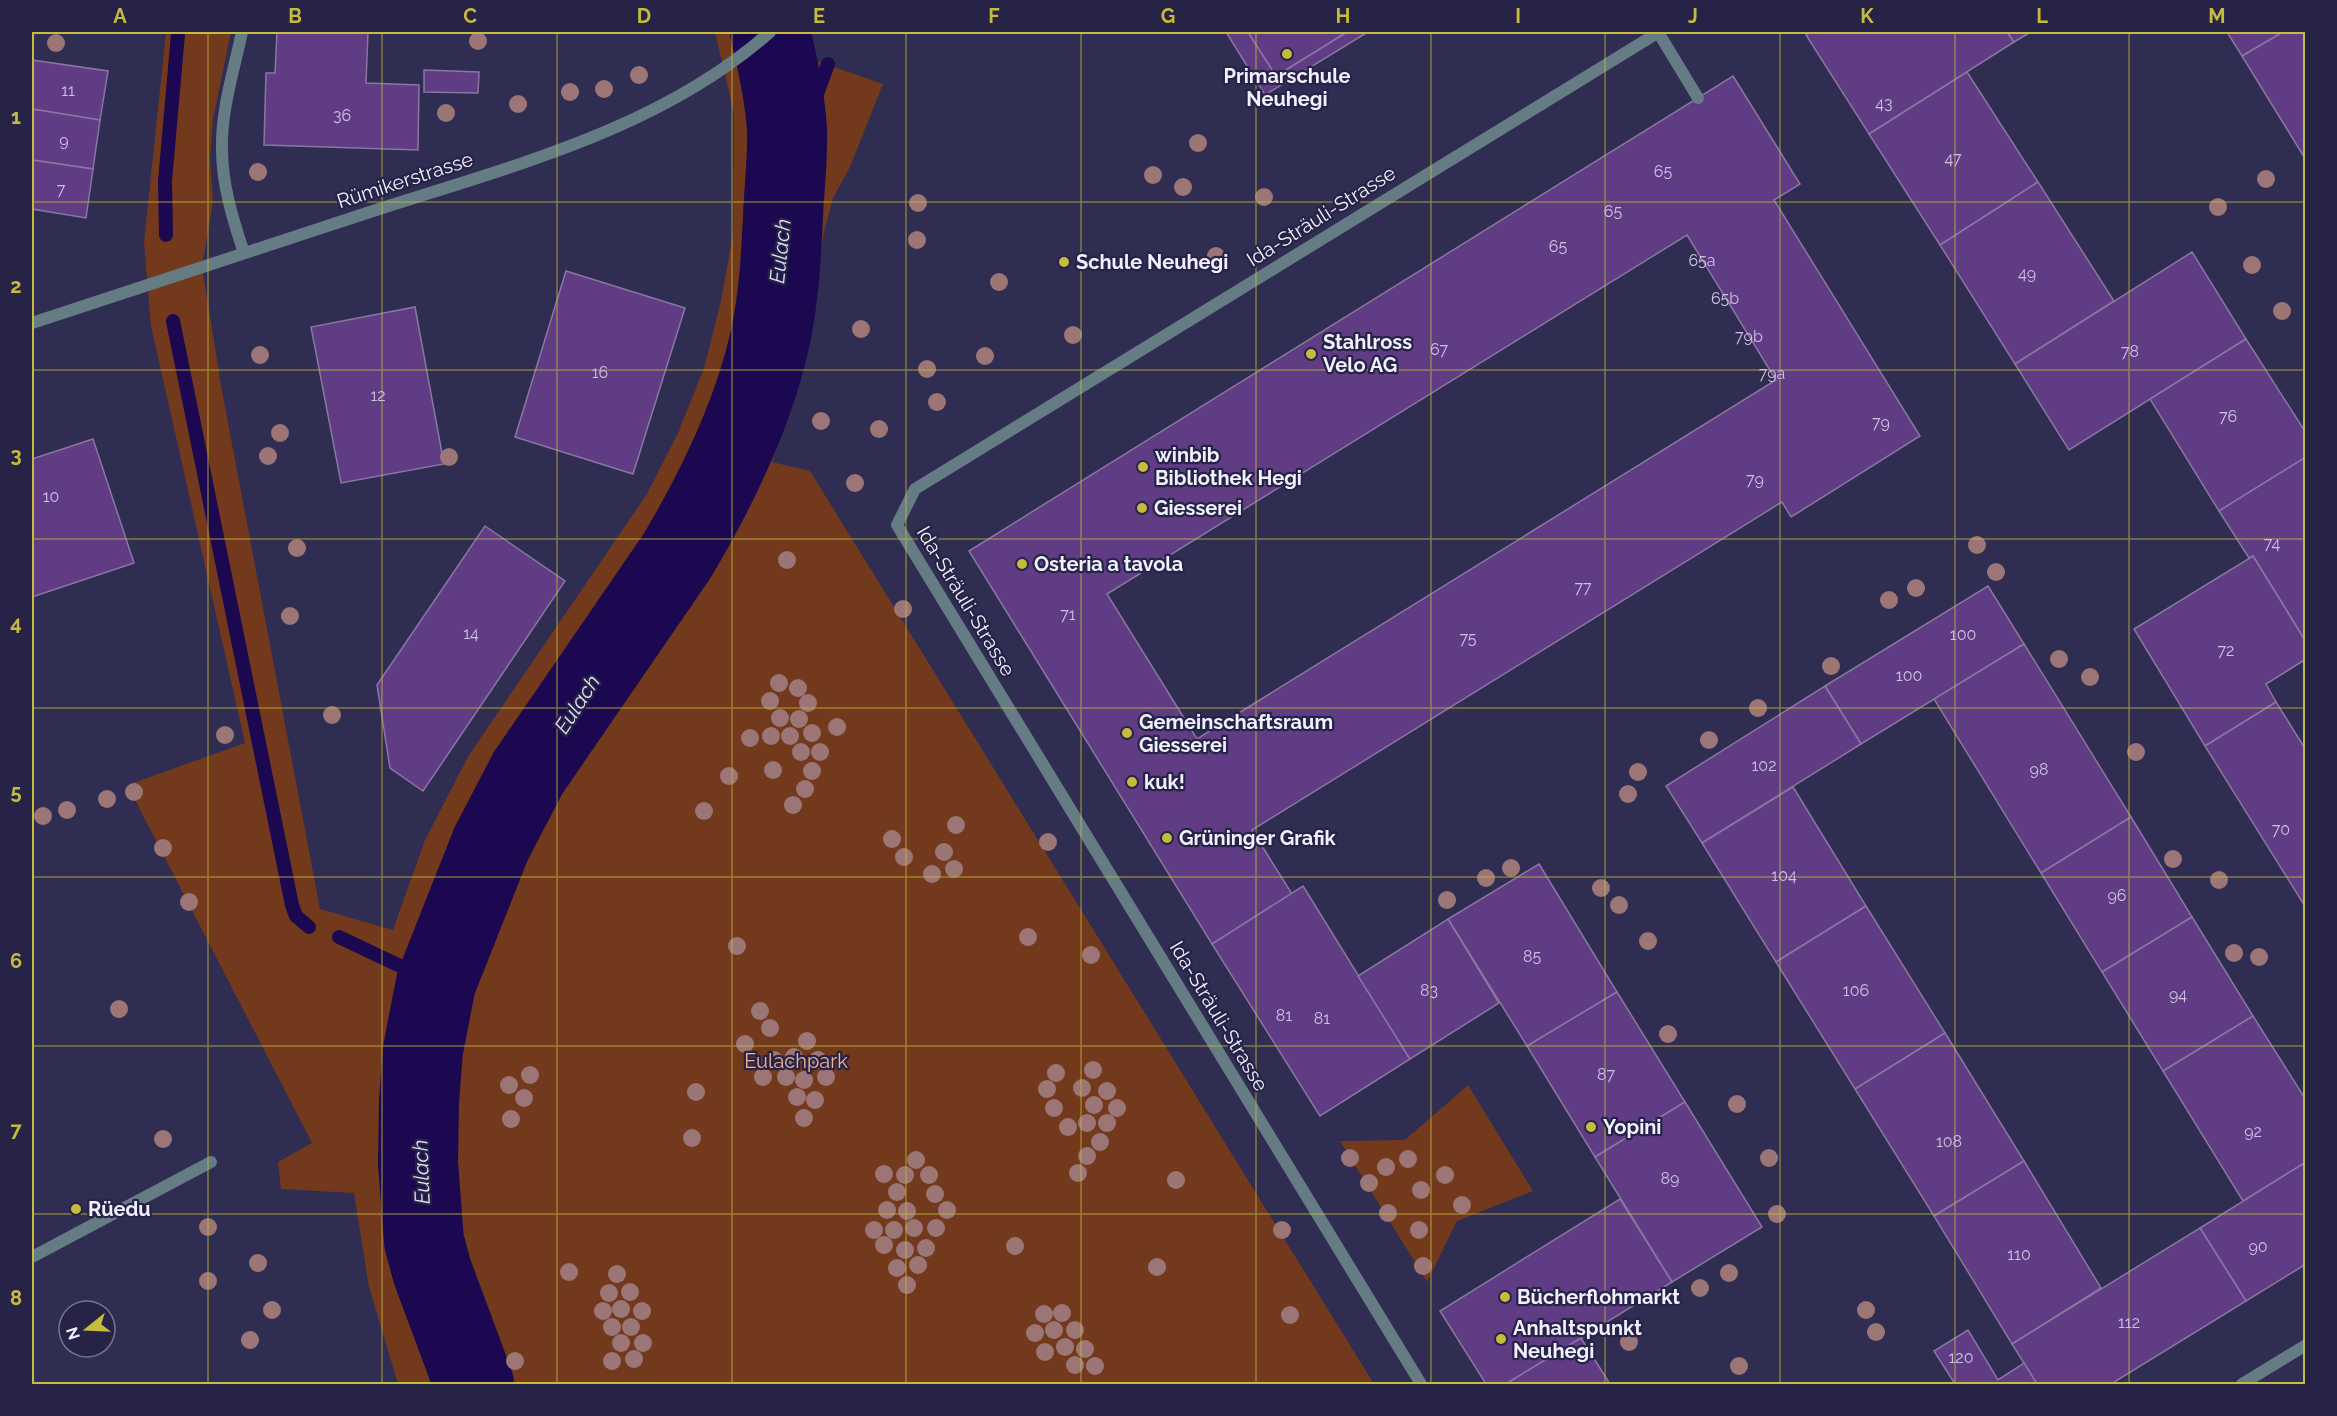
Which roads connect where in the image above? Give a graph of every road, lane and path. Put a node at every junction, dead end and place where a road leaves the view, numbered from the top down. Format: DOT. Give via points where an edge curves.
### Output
graph roads {
  1 [pos="243,32"];
  2 [pos="770,32"];
  3 [pos="1659,32"];
  4 [pos="1698,98"];
  5 [pos="243,253"];
  6 [pos="32,323"];
  7 [pos="211,1162"];
  8 [pos="32,1257"];
  9 [pos="2306,1345"];
  10 [pos="1421,1384"];
  11 [pos="2242,1384"];
  1 -- 5 [label="street" via="223,124 222,150 227,192"];
  2 -- 5 [label="street, Rümikerstrasse" via="732,62 665,103 601,133"];
  3 -- 4 [label="street"];
  3 -- 10 [label="street, Ida-Sträuli-Strasse" via="915,489 897,525"];
  5 -- 6 [label="street, Rümikerstrasse"];
  7 -- 8 [label="street"];
  9 -- 11 [label="street"];
}
